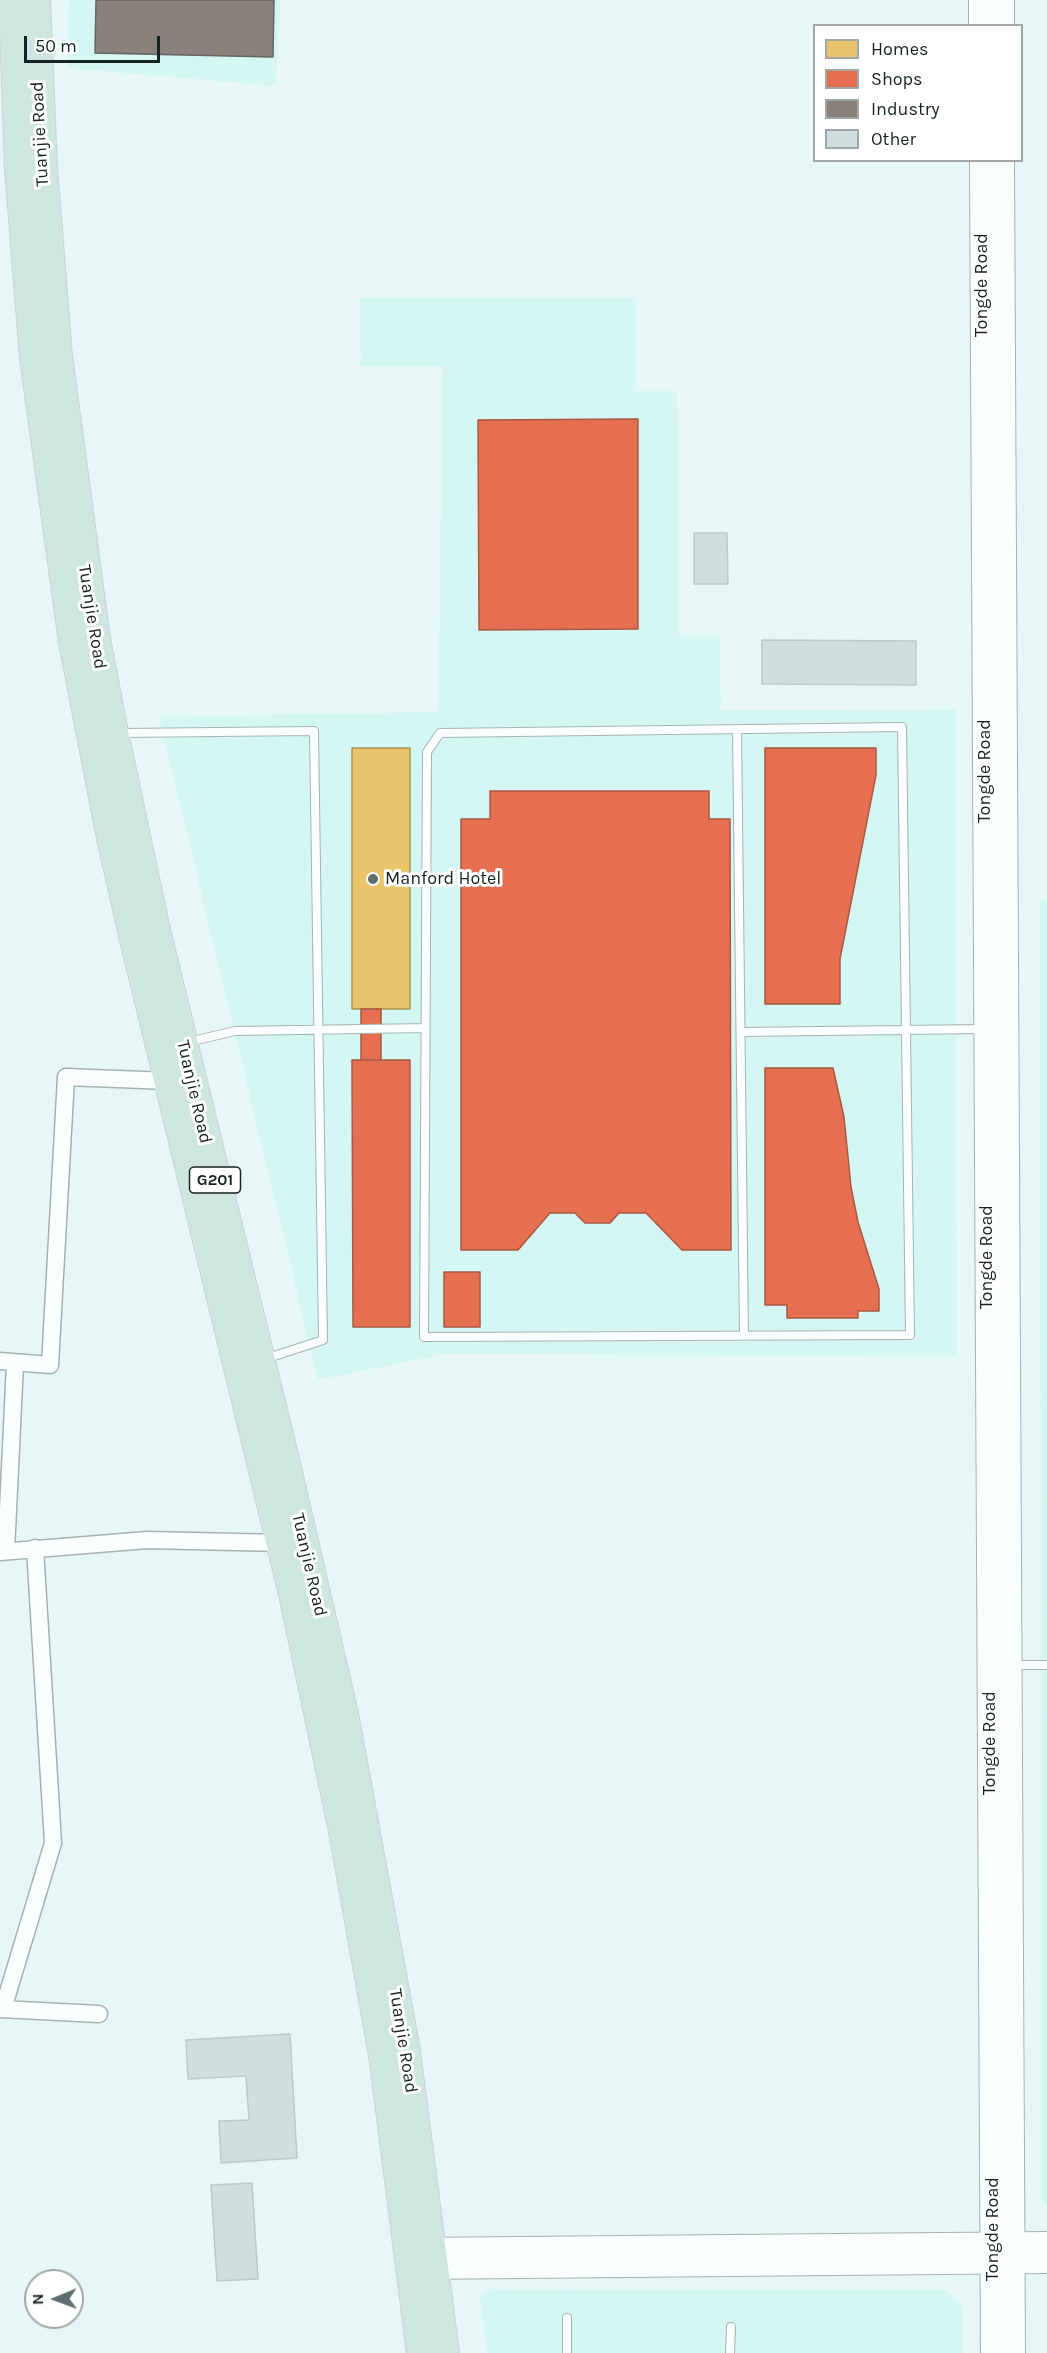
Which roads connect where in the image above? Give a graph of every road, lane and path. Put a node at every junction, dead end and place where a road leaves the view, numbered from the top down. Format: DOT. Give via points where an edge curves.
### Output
graph roads {
  1 [pos="14,0"];
  2 [pos="35,0"];
  3 [pos="981,0"];
  4 [pos="1002,0"];
  5 [pos="981,24"];
  6 [pos="1002,24"];
  7 [pos="982,162"];
  8 [pos="1002,162"];
  9 [pos="737,729"];
  10 [pos="112,733"];
  11 [pos="425,1028"];
  12 [pos="319,1029"];
  13 [pos="986,1029"];
  14 [pos="906,1030"];
  15 [pos="741,1032"];
  16 [pos="182,1045"];
  17 [pos="169,1082"];
  18 [pos="744,1336"];
  19 [pos="258,1361"];
  20 [pos="7,1363"];
  21 [pos="282,1543"];
  22 [pos="35,1548"];
  23 [pos="3,1552"];
  24 [pos="1010,1665"];
  25 [pos="1047,1665"];
  26 [pos="2,2009"];
  27 [pos="99,2014"];
  28 [pos="1047,2244"];
  29 [pos="1003,2253"];
  30 [pos="423,2258"];
  31 [pos="1047,2261"];
  32 [pos="567,2318"];
  33 [pos="731,2327"];
  34 [pos="422,2353"];
  35 [pos="444,2353"];
  36 [pos="567,2353"];
  37 [pos="730,2353"];
  38 [pos="993,2353"];
  39 [pos="1013,2353"];
  1 -- 17 [label="highway, Tuanjie Road / G201" via="27,264 59,548 112,838"];
  2 -- 10 [label="highway, Tuanjie Road / G201" via="42,168 57,356 81,545"];
  3 -- 5 [label="main road"];
  4 -- 6 [label="main road"];
  7 -- 13 [label="main road, Tongde Road"];
  8 -- 24 [label="main road, Tongde Road"];
  9 -- 11 [label="lane" via="440,733 427,752"];
  9 -- 14 [label="lane" via="902,727"];
  9 -- 15 [label="lane"];
  10 -- 12 [label="lane" via="314,730"];
  10 -- 16 [label="highway, Tuanjie Road / G201"];
  11 -- 12 [label="lane"];
  11 -- 18 [label="lane" via="424,1337"];
  12 -- 16 [label="lane" via="234,1031"];
  12 -- 19 [label="lane" via="323,1340"];
  13 -- 14 [label="lane"];
  13 -- 29 [label="main road, Tongde Road"];
  14 -- 15 [label="lane"];
  14 -- 18 [label="lane" via="910,1335"];
  15 -- 18 [label="lane"];
  16 -- 19 [label="highway, Tuanjie Road / G201"];
  17 -- 20 [label="street" via="66,1077 50,1365"];
  17 -- 21 [label="highway, Tuanjie Road / G201"];
  19 -- 30 [label="highway, Tuanjie Road / G201" via="315,1589 365,1826 405,2051"];
  20 -- 23 [label="street"];
  21 -- 22 [label="street" via="147,1540"];
  21 -- 30 [label="highway, Tuanjie Road / G201" via="321,1719"];
  22 -- 23 [label="street"];
  22 -- 26 [label="street" via="53,1843"];
  24 -- 25 [label="lane"];
  24 -- 29 [label="main road, Tongde Road"];
  26 -- 27 [label="street"];
  28 -- 29 [label="main road"];
  29 -- 30 [label="main road"];
  29 -- 31 [label="main road"];
  29 -- 38 [label="main road, Tongde Road"];
  29 -- 39 [label="main road, Tongde Road"];
  30 -- 34 [label="highway, Tuanjie Road / G201"];
  30 -- 35 [label="highway, Tuanjie Road / G201"];
  32 -- 36 [label="lane"];
  33 -- 37 [label="lane"];
}
